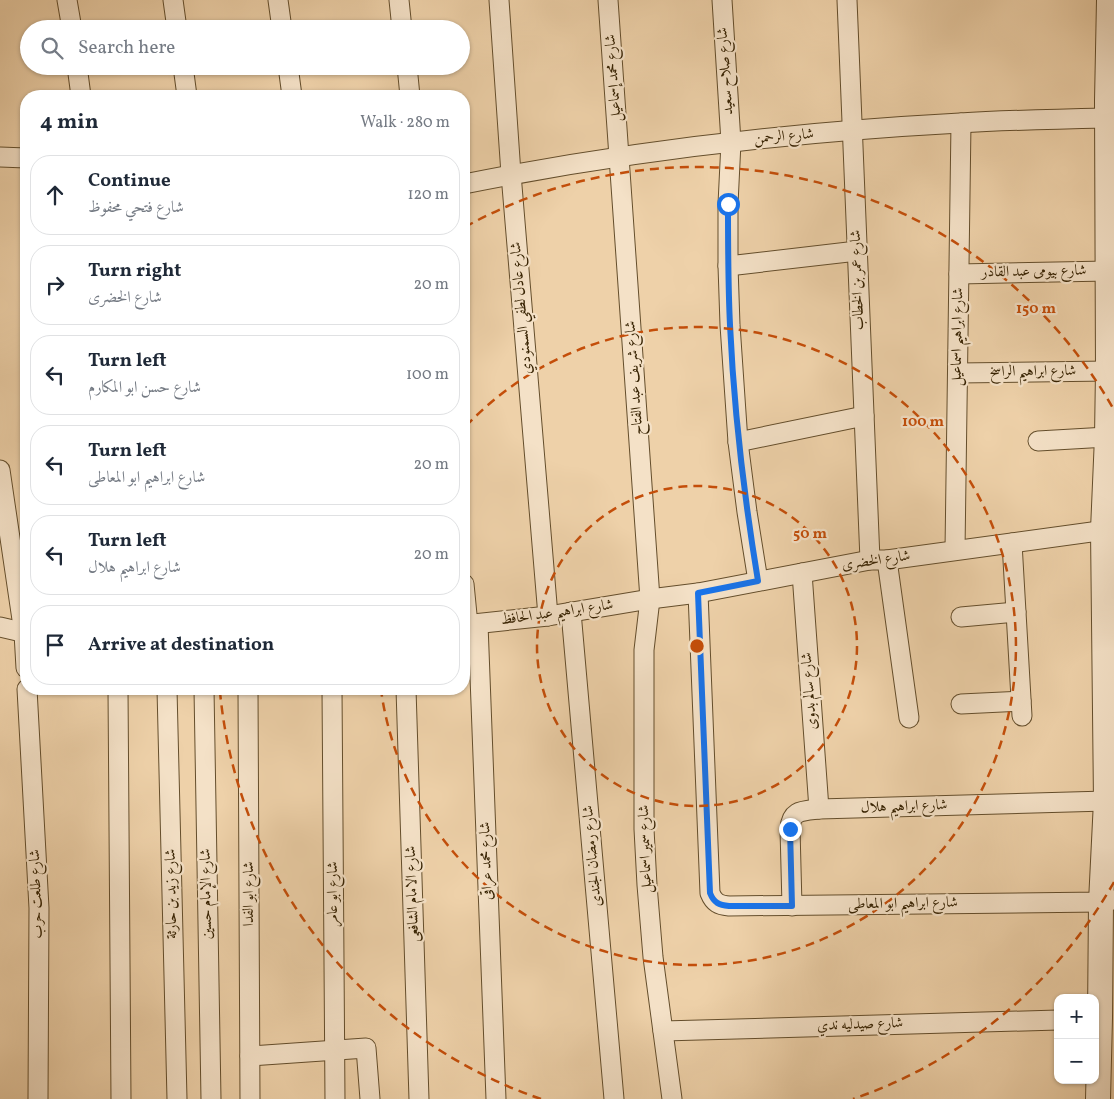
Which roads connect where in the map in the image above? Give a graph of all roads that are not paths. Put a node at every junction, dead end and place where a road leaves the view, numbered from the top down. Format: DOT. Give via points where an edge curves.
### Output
graph roads {
  1 [pos="67,0"];
  2 [pos="173,0"];
  3 [pos="278,0"];
  4 [pos="399,0"];
  5 [pos="499,0"];
  6 [pos="608,0"];
  7 [pos="722,0"];
  8 [pos="847,0"];
  9 [pos="1109,0"];
  10 [pos="70,20"];
  11 [pos="176,20"];
  12 [pos="281,20"];
  13 [pos="401,20"];
  14 [pos="78,75"];
  15 [pos="184,75"];
  16 [pos="289,75"];
  17 [pos="408,75"];
  18 [pos="80,90"];
  19 [pos="186,90"];
  20 [pos="291,90"];
  21 [pos="409,90"];
  22 [pos="1109,107"];
  23 [pos="961,123"];
  24 [pos="852,130"];
  25 [pos="730,142"];
  26 [pos="0,157"];
  27 [pos="620,157"];
  28 [pos="20,158"];
  29 [pos="511,174"];
  30 [pos="470,183"];
  31 [pos="857,250"];
  32 [pos="728,266"];
  33 [pos="1108,270"];
  34 [pos="959,274"];
  35 [pos="1111,326"];
  36 [pos="1108,371"];
  37 [pos="958,373"];
  38 [pos="1111,409"];
  39 [pos="864,416"];
  40 [pos="1107,437"];
  41 [pos="1038,441"];
  42 [pos="738,442"];
  43 [pos="0,470"];
  44 [pos="1108,529"];
  45 [pos="1012,542"];
  46 [pos="955,550"];
  47 [pos="879,560"];
  48 [pos="802,573"];
  49 [pos="758,581"];
  50 [pos="698,593"];
  51 [pos="650,599"];
  52 [pos="20,600"];
  53 [pos="571,612"];
  54 [pos="1016,612"];
  55 [pos="548,616"];
  56 [pos="961,618"];
  57 [pos="470,625"];
  58 [pos="0,627"];
  59 [pos="20,632"];
  60 [pos="27,695"];
  61 [pos="118,695"];
  62 [pos="167,695"];
  63 [pos="204,695"];
  64 [pos="248,695"];
  65 [pos="332,695"];
  66 [pos="406,695"];
  67 [pos="961,704"];
  68 [pos="909,718"];
  69 [pos="1106,801"];
  70 [pos="818,809"];
  71 [pos="1108,901"];
  72 [pos="792,906"];
  73 [pos="1099,1007"];
  74 [pos="1054,1020"];
  75 [pos="663,1031"];
  76 [pos="1098,1039"];
  77 [pos="334,1050"];
  78 [pos="250,1056"];
  79 [pos="38,1099"];
  80 [pos="121,1099"];
  81 [pos="177,1099"];
  82 [pos="211,1099"];
  83 [pos="250,1099"];
  84 [pos="334,1099"];
  85 [pos="370,1099"];
  86 [pos="419,1099"];
  87 [pos="496,1099"];
  88 [pos="614,1099"];
  89 [pos="672,1099"];
  90 [pos="1098,1099"];
  1 -- 10 [label="street"];
  2 -- 11 [label="street"];
  3 -- 12 [label="street"];
  4 -- 13 [label="street"];
  5 -- 29 [label="street, شارع عادل لطفي السمنودي"];
  6 -- 27 [label="street, شارع محمد إسماعيل"];
  7 -- 25 [label="street, شارع صلاح سعيد"];
  8 -- 24 [label="street, شارع عمر بن الخطاب"];
  9 -- 22 [label="street"];
  14 -- 18 [label="street"];
  15 -- 19 [label="street"];
  16 -- 20 [label="street"];
  17 -- 21 [label="street"];
  22 -- 23 [label="street, شارع الرحمن"];
  22 -- 33 [label="street"];
  23 -- 24 [label="street, شارع الرحمن"];
  23 -- 34 [label="street, شارع ابراهيم اسماعيل"];
  24 -- 25 [label="street, شارع الرحمن"];
  24 -- 31 [label="street, شارع عمر بن الخطاب"];
  25 -- 27 [label="street, شارع الرحمن"];
  25 -- 32 [label="street, شارع صلاح سعيد"];
  26 -- 28 [label="street"];
  27 -- 29 [label="street, شارع الرحمن"];
  27 -- 51 [label="street, شارع شريف عبد الفتاح"];
  29 -- 30 [label="street, شارع الرحمن"];
  29 -- 55 [label="street, شارع عادل لطفي السمنودي"];
  31 -- 32 [label="street"];
  31 -- 39 [label="street, شارع عمر بن الخطاب"];
  32 -- 42 [label="street, شارع صلاح سعيد"];
  33 -- 34 [label="street, شارع بيومى عبد القادر"];
  33 -- 35 [label="street"];
  34 -- 37 [label="street, شارع ابراهيم اسماعيل"];
  35 -- 36 [label="street"];
  36 -- 37 [label="street, شارع ابراهيم الراسخ"];
  36 -- 38 [label="street"];
  37 -- 46 [label="street, شارع ابراهيم اسماعيل"];
  38 -- 40 [label="street"];
  39 -- 42 [label="street"];
  39 -- 47 [label="street, شارع عمر بن الخطاب"];
  40 -- 41 [label="street"];
  40 -- 44 [label="street"];
  42 -- 49 [label="street, شارع صلاح سعيد"];
  43 -- 52 [label="street"];
  44 -- 45 [label="street, شارع الخضرى"];
  44 -- 69 [label="street"];
  45 -- 46 [label="street, شارع الخضرى"];
  45 -- 54 [label="street"];
  46 -- 47 [label="street, شارع الخضرى"];
  47 -- 48 [label="street, شارع الخضرى"];
  47 -- 68 [label="street, شارع عمر بن الخطاب"];
  48 -- 49 [label="street, شارع الخضرى"];
  48 -- 70 [label="street, شارع سالم بدوى"];
  49 -- 50 [label="street, شارع الخضرى"];
  50 -- 51 [label="street, شارع الخضرى"];
  50 -- 72 [label="street, شارع ابراهيم ابو المعاطى" via="710,893 721,906"];
  51 -- 53 [label="street, شارع ابراهيم عبد الحافظ"];
  51 -- 75 [label="street, شارع سمير اسماعيل" via="644,650 644,828 653,957"];
  53 -- 55 [label="street, شارع ابراهيم عبد الحافظ"];
  53 -- 88 [label="street, شارع رمضان الجندى"];
  54 -- 56 [label="street"];
  54 -- 67 [label="street" via="1022,708"];
  55 -- 57 [label="street, شارع ابراهيم عبد الحافظ"];
  57 -- 87 [label="street, شارع محمد عراقى"];
  58 -- 59 [label="street"];
  60 -- 79 [label="street, شارع طلعت حرب" via="39,908"];
  61 -- 80 [label="street"];
  62 -- 81 [label="street, شارع زيد بن حارثة"];
  63 -- 82 [label="street, شارع الإمام حسين"];
  64 -- 78 [label="street, شارع ابو الفدا"];
  65 -- 77 [label="street, شارع ابو عامر"];
  66 -- 86 [label="street, شارع الامام الشافعى"];
  69 -- 70 [label="street, شارع ابراهيم هلال"];
  69 -- 71 [label="street"];
  70 -- 72 [label="street, شارع ابراهيم هلال" via="797,813 790,822"];
  71 -- 72 [label="street, شارع ابراهيم ابو المعاطى"];
  71 -- 73 [label="street"];
  74 -- 75 [label="street, شارع صيدليه ندي"];
  75 -- 89 [label="street, شارع سمير اسماعيل"];
  76 -- 90 [label="street"];
  77 -- 78 [label="street"];
  77 -- 84 [label="street, شارع ابو عامر"];
  77 -- 85 [label="street" via="366,1048"];
  78 -- 83 [label="street, شارع ابو الفدا"];
}
